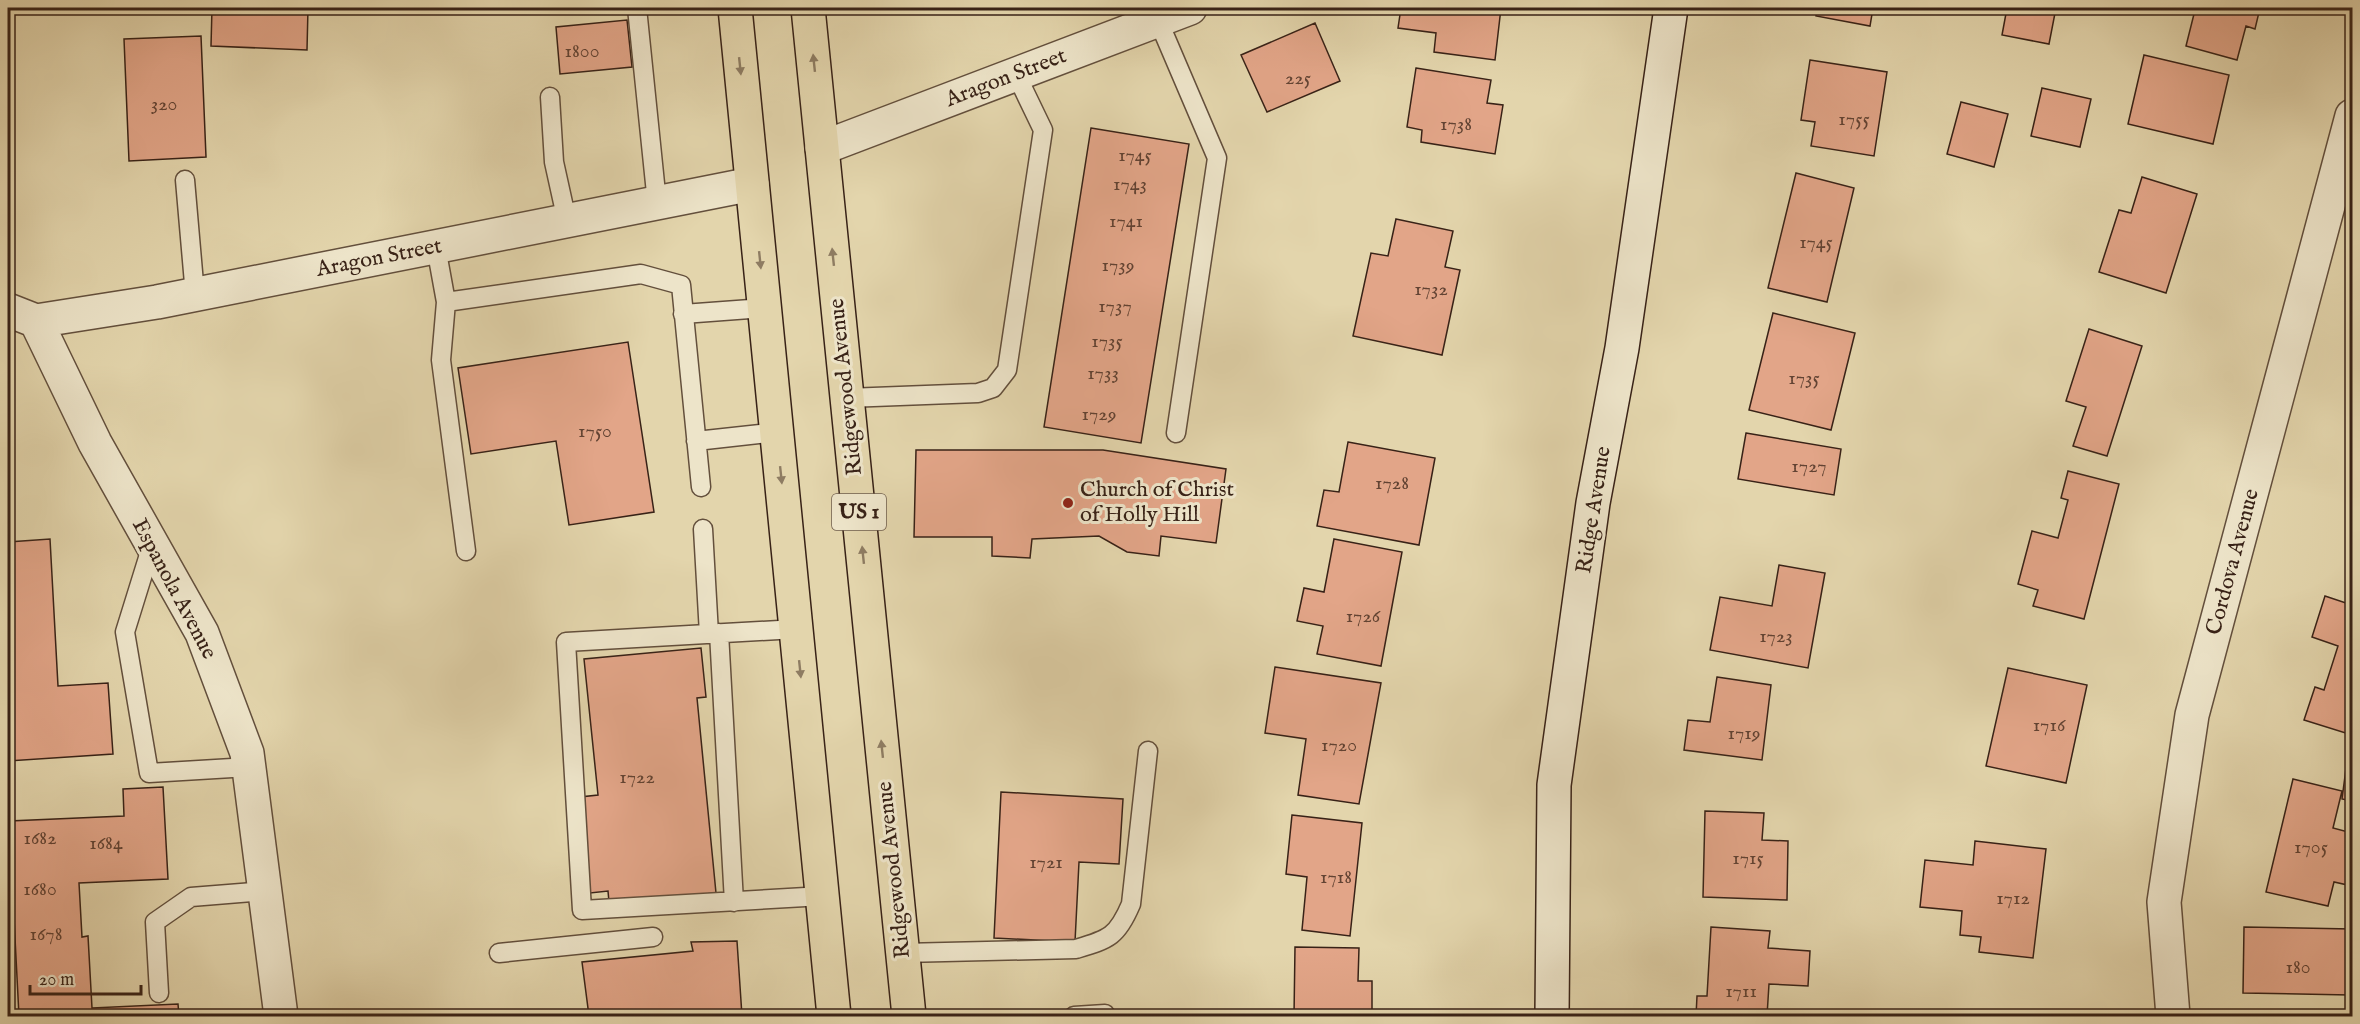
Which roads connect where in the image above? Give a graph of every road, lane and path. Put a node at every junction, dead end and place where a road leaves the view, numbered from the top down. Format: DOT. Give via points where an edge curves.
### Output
graph roads {
  1 [pos="638,8"];
  2 [pos="735,8"];
  3 [pos="808,8"];
  4 [pos="1190,8"];
  5 [pos="1671,8"];
  6 [pos="1158,20"];
  7 [pos="1016,74"];
  8 [pos="550,97"];
  9 [pos="2352,116"];
  10 [pos="822,148"];
  11 [pos="185,180"];
  12 [pos="752,184"];
  13 [pos="657,203"];
  14 [pos="567,221"];
  15 [pos="436,247"];
  16 [pos="195,295"];
  17 [pos="446,302"];
  18 [pos="764,308"];
  19 [pos="684,314"];
  20 [pos="22,316"];
  21 [pos="847,398"];
  22 [pos="777,432"];
  23 [pos="1176,433"];
  24 [pos="696,441"];
  25 [pos="701,487"];
  26 [pos="703,529"];
  27 [pos="152,544"];
  28 [pos="466,551"];
  29 [pos="796,629"];
  30 [pos="714,634"];
  31 [pos="1148,751"];
  32 [pos="249,767"];
  33 [pos="265,891"];
  34 [pos="823,896"];
  35 [pos="734,902"];
  36 [pos="653,937"];
  37 [pos="903,952"];
  38 [pos="499,953"];
  39 [pos="159,993"];
  40 [pos="1105,1014"];
  41 [pos="281,1017"];
  42 [pos="834,1017"];
  43 [pos="909,1017"];
  44 [pos="1074,1017"];
  45 [pos="1552,1017"];
  46 [pos="2173,1017"];
  1 -- 13 [label="lane"];
  2 -- 12 [label="main road, one-way"];
  10 -- 3 [label="main road, Ridgewood Avenue / US 1, one-way"];
  4 -- 6 [label="street, Aragon Street"];
  5 -- 45 [label="street, Ridge Avenue" via="1622,348 1593,503 1554,785"];
  6 -- 7 [label="street, Aragon Street"];
  6 -- 23 [label="lane" via="1217,158"];
  7 -- 10 [label="street, Aragon Street"];
  7 -- 21 [label="lane" via="1043,130 1007,370 993,388 978,393"];
  8 -- 14 [label="lane" via="554,162"];
  9 -- 46 [label="street, Cordova Avenue" via="2192,716 2164,902"];
  21 -- 10 [label="main road, Ridgewood Avenue / US 1, one-way"];
  11 -- 16 [label="lane"];
  12 -- 13 [label="street, Aragon Street"];
  12 -- 18 [label="main road, one-way"];
  13 -- 14 [label="street, Aragon Street"];
  14 -- 15 [label="street, Aragon Street"];
  15 -- 16 [label="street, Aragon Street"];
  15 -- 17 [label="lane"];
  16 -- 20 [label="street, Aragon Street"];
  17 -- 19 [label="lane" via="641,274 681,285"];
  17 -- 28 [label="lane" via="441,360"];
  18 -- 19 [label="lane"];
  18 -- 22 [label="main road"];
  19 -- 24 [label="lane"];
  20 -- 27 [label="street, Espanola Avenue"];
  37 -- 21 [label="main road, Ridgewood Avenue / US 1, one-way"];
  22 -- 24 [label="lane"];
  22 -- 29 [label="main road, one-way"];
  24 -- 25 [label="lane"];
  26 -- 30 [label="lane"];
  27 -- 32 [label="street, Espanola Avenue" via="202,633"];
  27 -- 32 [label="lane" via="125,632 149,773"];
  29 -- 30 [label="lane"];
  29 -- 34 [label="main road, one-way"];
  30 -- 35 [label="lane"];
  30 -- 35 [label="lane" via="566,642 582,910"];
  31 -- 37 [label="lane" via="1131,904 1121,927 1103,941 1076,949"];
  32 -- 33 [label="street, Espanola Avenue"];
  33 -- 39 [label="lane" via="191,897 155,922"];
  33 -- 41 [label="street, Espanola Avenue"];
  34 -- 35 [label="lane"];
  34 -- 42 [label="main road"];
  36 -- 38 [label="lane"];
  37 -- 43 [label="main road, Ridgewood Avenue / US 1"];
  40 -- 44 [label="lane"];
}
